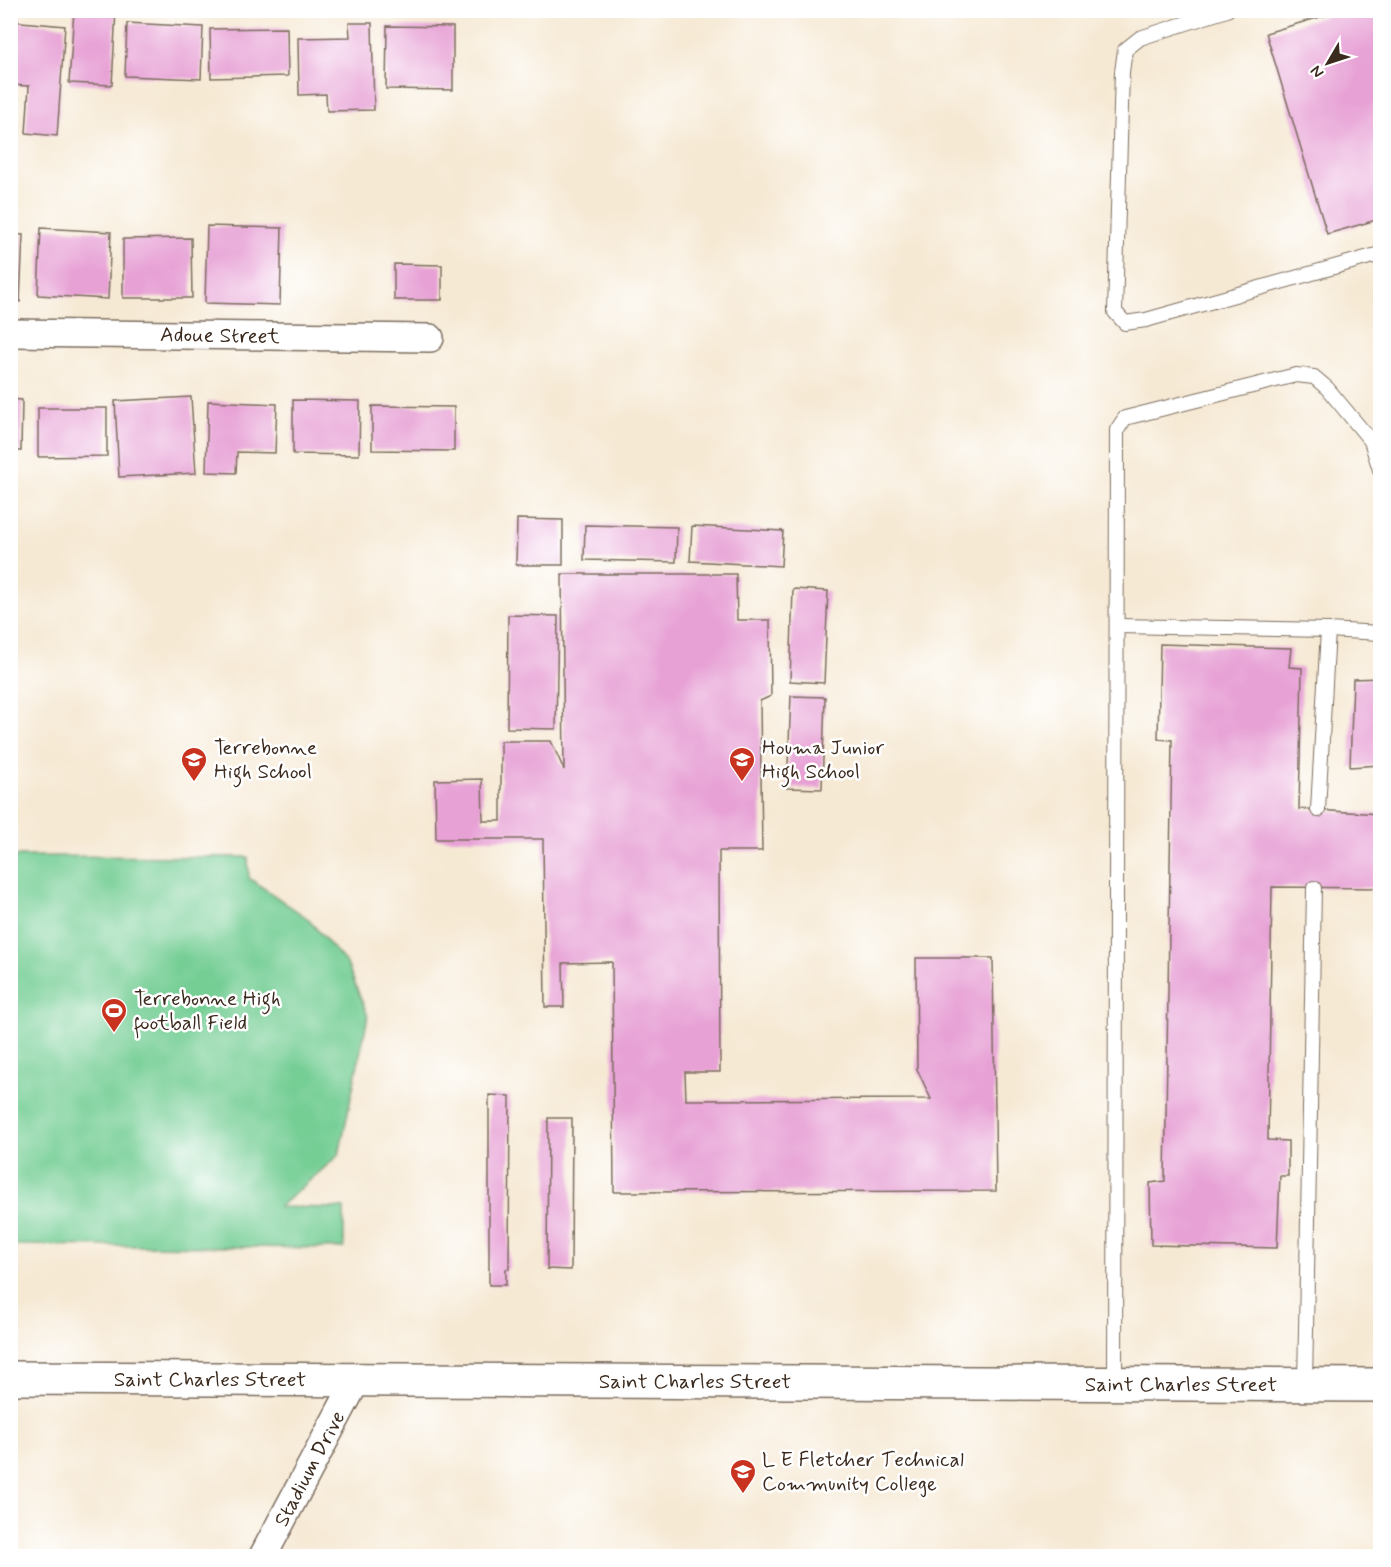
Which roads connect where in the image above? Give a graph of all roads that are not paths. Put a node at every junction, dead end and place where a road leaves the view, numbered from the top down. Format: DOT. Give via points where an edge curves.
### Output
graph roads {
  1 [pos="1227,10"];
  2 [pos="1380,254"];
  3 [pos="10,333"];
  4 [pos="430,338"];
  5 [pos="1380,470"];
  6 [pos="1117,626"];
  7 [pos="1328,630"];
  8 [pos="1380,633"];
  9 [pos="1318,810"];
  10 [pos="1314,888"];
  11 [pos="10,1378"];
  12 [pos="356,1381"];
  13 [pos="1115,1384"];
  14 [pos="1305,1385"];
  15 [pos="1380,1385"];
  16 [pos="263,1557"];
  1 -- 2 [label="lane" via="1140,38 1125,50 1114,312 1125,323 1146,320"];
  3 -- 4 [label="street, Adoue Street"];
  5 -- 6 [label="lane" via="1371,441 1314,377 1296,375 1125,418 1117,430"];
  6 -- 7 [label="lane"];
  6 -- 13 [label="lane"];
  7 -- 8 [label="lane"];
  7 -- 9 [label="lane"];
  10 -- 14 [label="lane"];
  11 -- 12 [label="street, Saint Charles Street"];
  12 -- 13 [label="street, Saint Charles Street"];
  12 -- 16 [label="street, Stadium Drive"];
  13 -- 14 [label="street, Saint Charles Street"];
  14 -- 15 [label="street, Saint Charles Street"];
}
